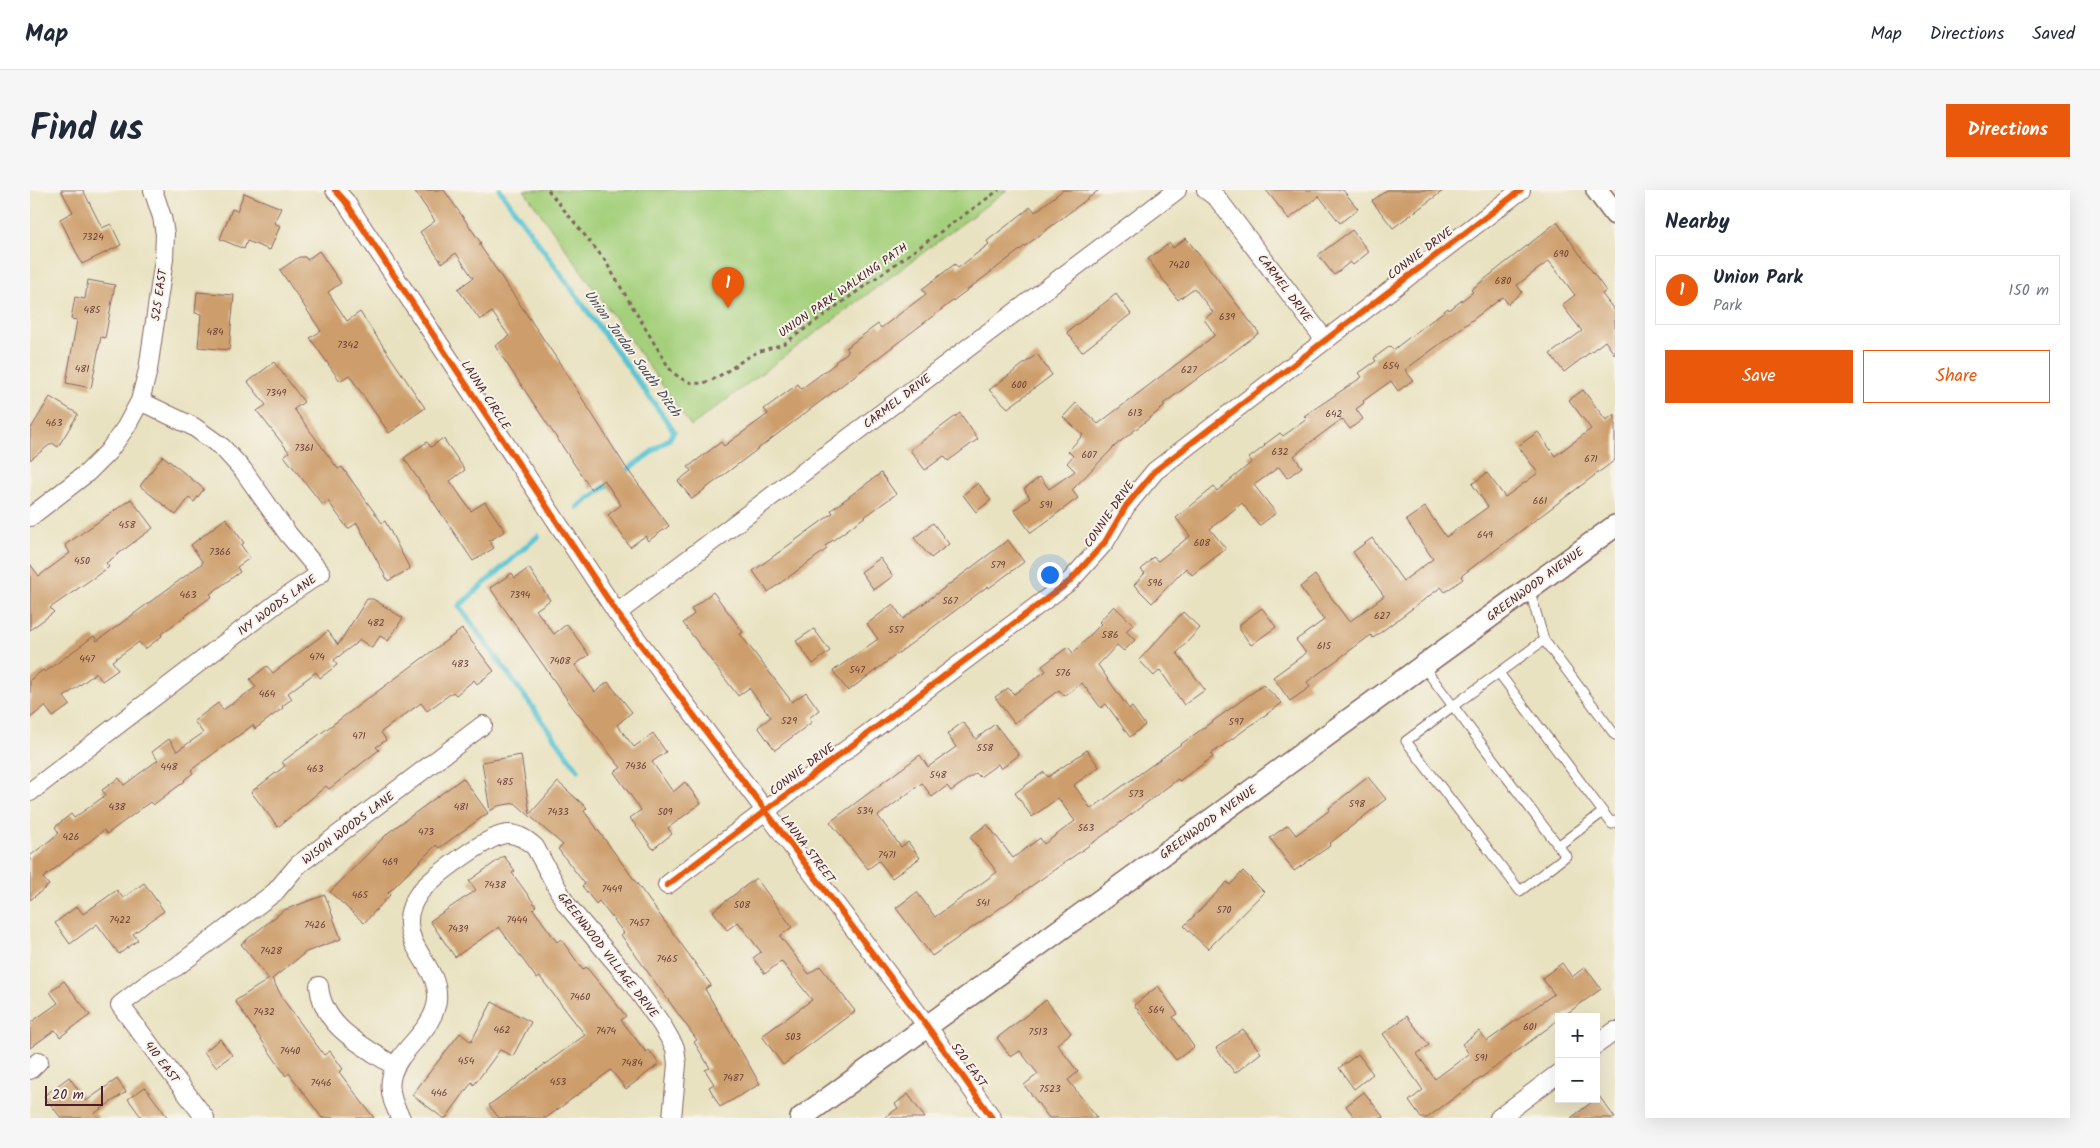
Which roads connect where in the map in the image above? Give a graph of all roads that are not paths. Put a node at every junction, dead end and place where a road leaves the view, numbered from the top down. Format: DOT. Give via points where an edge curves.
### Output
graph roads {
  1 [pos="153,190"];
  2 [pos="335,190"];
  3 [pos="1177,190"];
  4 [pos="1206,190"];
  5 [pos="1521,190"];
  6 [pos="1597,190"];
  7 [pos="1615,214"];
  8 [pos="1325,340"];
  9 [pos="140,401"];
  10 [pos="30,517"];
  11 [pos="1615,526"];
  12 [pos="1529,588"];
  13 [pos="617,613"];
  14 [pos="1544,640"];
  15 [pos="1423,666"];
  16 [pos="1498,673"];
  17 [pos="1453,706"];
  18 [pos="483,725"];
  19 [pos="1615,734"];
  20 [pos="30,792"];
  21 [pos="766,811"];
  22 [pos="1603,812"];
  23 [pos="1615,821"];
  24 [pos="1558,846"];
  25 [pos="668,885"];
  26 [pos="319,986"];
  27 [pos="120,1005"];
  28 [pos="927,1026"];
  29 [pos="1615,1031"];
  30 [pos="1600,1042"];
  31 [pos="394,1066"];
  32 [pos="1555,1076"];
  33 [pos="205,1118"];
  34 [pos="400,1118"];
  35 [pos="672,1118"];
  36 [pos="801,1118"];
  37 [pos="992,1118"];
  38 [pos="1499,1118"];
  1 -- 9 [label="street, 525 EAST" via="165,234 164,259 148,370"];
  2 -- 13 [label="street, LAUNA CIRCLE"];
  3 -- 13 [label="street, CARMEL DRIVE"];
  4 -- 8 [label="street, CARMEL DRIVE" via="1217,198"];
  5 -- 8 [label="street, CONNIE DRIVE"];
  6 -- 7 [label="street"];
  8 -- 21 [label="street, CONNIE DRIVE" via="1155,472 1126,506 1105,542 1070,581"];
  9 -- 10 [label="street, 525 EAST" via="108,452 87,473"];
  9 -- 20 [label="street, IVY WOODS LANE" via="194,426 222,447 321,573"];
  11 -- 12 [label="street, GREENWOOD AVENUE"];
  12 -- 14 [label="lane"];
  12 -- 15 [label="street, GREENWOOD AVENUE"];
  13 -- 21 [label="street, LAUNA STREET"];
  14 -- 16 [label="lane"];
  14 -- 19 [label="lane"];
  15 -- 17 [label="lane"];
  15 -- 28 [label="street, GREENWOOD AVENUE"];
  16 -- 17 [label="lane"];
  16 -- 22 [label="lane"];
  17 -- 24 [label="lane"];
  17 -- 24 [label="lane" via="1406,741 1520,891 1566,856"];
  18 -- 27 [label="street, WISON WOODS LANE" via="298,865 275,892"];
  21 -- 25 [label="street, CONNIE DRIVE"];
  21 -- 28 [label="street, LAUNA STREET"];
  22 -- 23 [label="lane" via="1612,824"];
  22 -- 24 [label="lane"];
  26 -- 31 [label="street" via="320,1000 336,1024"];
  27 -- 33 [label="street, 410 EAST"];
  28 -- 36 [label="street, GREENWOOD AVENUE"];
  28 -- 37 [label="street, 520 EAST"];
  29 -- 30 [label="street"];
  31 -- 34 [label="street" via="392,1097"];
  31 -- 35 [label="street, GREENWOOD VILLAGE DRIVE" via="430,1021 437,1001 434,977 412,940 409,920 414,900 428,884 485,841 500,835 515,835 535,847 566,904 630,980 662,1025 674,1048 677,1064"];
  32 -- 38 [label="street"];
}
